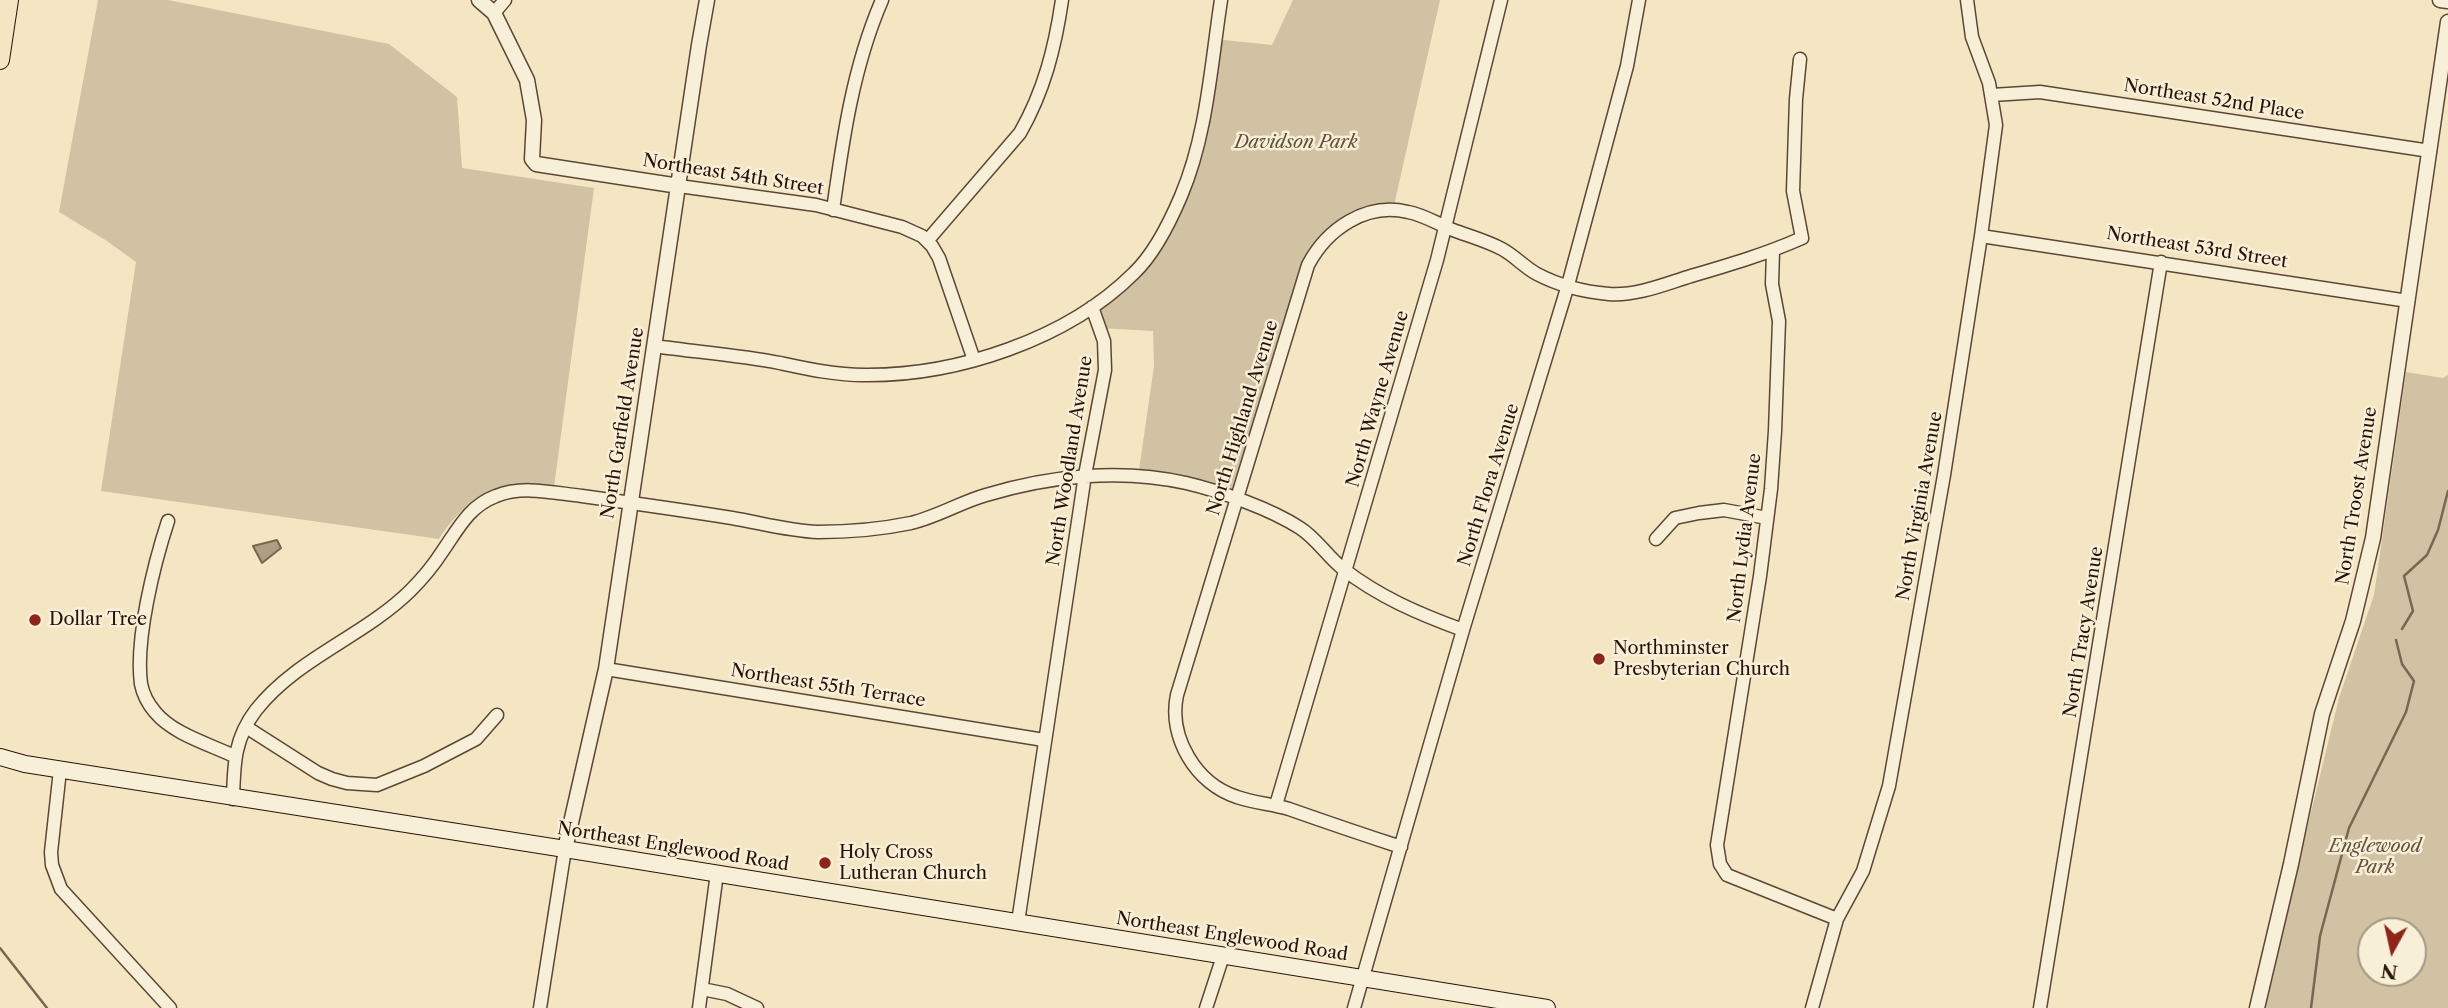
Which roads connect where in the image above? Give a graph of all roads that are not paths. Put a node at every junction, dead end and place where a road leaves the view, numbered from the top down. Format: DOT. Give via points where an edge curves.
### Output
graph roads {
  1 [pos="9,0"];
  2 [pos="479,0"];
  3 [pos="505,0"];
  4 [pos="708,0"];
  5 [pos="882,0"];
  6 [pos="1062,0"];
  7 [pos="1221,0"];
  8 [pos="1501,0"];
  9 [pos="1639,0"];
  10 [pos="1967,0"];
  11 [pos="2440,0"];
  12 [pos="2448,1"];
  13 [pos="494,13"];
  14 [pos="2448,22"];
  15 [pos="1800,59"];
  16 [pos="0,60"];
  17 [pos="1992,95"];
  18 [pos="2430,150"];
  19 [pos="679,186"];
  20 [pos="833,210"];
  21 [pos="1445,227"];
  22 [pos="1981,236"];
  23 [pos="927,241"];
  24 [pos="1773,251"];
  25 [pos="2161,261"];
  26 [pos="1568,285"];
  27 [pos="2408,301"];
  28 [pos="1092,307"];
  29 [pos="654,346"];
  30 [pos="974,360"];
  31 [pos="1085,475"];
  32 [pos="1237,499"];
  33 [pos="630,503"];
  34 [pos="1768,518"];
  35 [pos="168,521"];
  36 [pos="1657,539"];
  37 [pos="1347,571"];
  38 [pos="1464,630"];
  39 [pos="606,669"];
  40 [pos="497,715"];
  41 [pos="246,727"];
  42 [pos="1044,740"];
  43 [pos="234,755"];
  44 [pos="0,757"];
  45 [pos="60,770"];
  46 [pos="233,799"];
  47 [pos="1276,805"];
  48 [pos="1401,847"];
  49 [pos="565,849"];
  50 [pos="717,873"];
  51 [pos="1837,919"];
  52 [pos="1018,922"];
  53 [pos="1223,956"];
  54 [pos="1364,978"];
  55 [pos="702,989"];
  56 [pos="170,1008"];
  57 [pos="540,1008"];
  58 [pos="699,1008"];
  59 [pos="757,1008"];
  60 [pos="1206,1008"];
  61 [pos="1354,1008"];
  62 [pos="1547,1008"];
  63 [pos="1812,1008"];
  64 [pos="2040,1008"];
  65 [pos="2257,1008"];
  1 -- 16 [label="main road"];
  2 -- 13 [label="street"];
  3 -- 13 [label="street"];
  4 -- 19 [label="street, North Garfield Avenue"];
  5 -- 20 [label="street" via="846,116"];
  6 -- 23 [label="street" via="1049,69 1020,133"];
  7 -- 28 [label="street" via="1198,143 1181,197 1136,272"];
  8 -- 21 [label="street, North Wayne Avenue"];
  9 -- 26 [label="street, North Flora Avenue" via="1627,66"];
  10 -- 17 [label="street, North Virginia Avenue" via="1972,37"];
  11 -- 12 [label="street"];
  13 -- 19 [label="street, Northeast 54th Street" via="530,88 534,120 531,159 536,164"];
  14 -- 18 [label="street, North Troost Avenue"];
  15 -- 24 [label="street" via="1793,191 1802,238"];
  17 -- 18 [label="street, Northeast 52nd Place" via="2040,92"];
  17 -- 22 [label="street, North Virginia Avenue" via="1996,125"];
  18 -- 27 [label="street, North Troost Avenue"];
  19 -- 20 [label="street, Northeast 54th Street"];
  19 -- 29 [label="street, North Garfield Avenue"];
  20 -- 23 [label="street, Northeast 54th Street" via="909,229"];
  21 -- 26 [label="street" via="1503,250 1536,274"];
  21 -- 32 [label="street, North Highland Avenue" via="1406,211 1379,211 1347,222 1314,253"];
  21 -- 37 [label="street, North Wayne Avenue"];
  22 -- 25 [label="street, Northeast 53rd Street"];
  22 -- 51 [label="street, North Virginia Avenue" via="1889,786 1863,871"];
  23 -- 30 [label="street" via="939,258"];
  24 -- 26 [label="street" via="1632,293 1593,292"];
  24 -- 34 [label="street, North Lydia Avenue" via="1772,284 1779,321"];
  25 -- 27 [label="street, Northeast 53rd Street"];
  25 -- 64 [label="street, North Tracy Avenue"];
  26 -- 38 [label="street, North Flora Avenue"];
  27 -- 65 [label="street, North Troost Avenue" via="2368,561 2322,713"];
  28 -- 30 [label="street" via="1033,340"];
  28 -- 31 [label="street, North Woodland Avenue" via="1104,341 1105,370"];
  29 -- 30 [label="street" via="862,375 920,372"];
  29 -- 33 [label="street, North Garfield Avenue"];
  31 -- 32 [label="street" via="1165,479"];
  31 -- 33 [label="street" via="991,493 913,522 841,531 799,531"];
  31 -- 42 [label="street, North Woodland Avenue"];
  32 -- 37 [label="street" via="1301,528"];
  32 -- 47 [label="street, North Highland Avenue" via="1177,695 1175,717 1179,738 1196,768 1215,787 1234,797"];
  33 -- 39 [label="street, North Garfield Avenue"];
  33 -- 41 [label="street" via="520,490 482,502 412,589 289,678 256,710"];
  34 -- 36 [label="street" via="1724,510 1699,513 1675,518"];
  34 -- 51 [label="street, North Lydia Avenue" via="1717,845 1721,868 1733,879"];
  35 -- 43 [label="street" via="147,603 143,690 166,723"];
  37 -- 38 [label="street" via="1412,612"];
  37 -- 47 [label="street, North Wayne Avenue"];
  38 -- 48 [label="street, North Flora Avenue"];
  39 -- 42 [label="street, Northeast 55th Terrace"];
  39 -- 49 [label="street, North Garfield Avenue"];
  40 -- 41 [label="street" via="475,739 377,785 332,779"];
  41 -- 43 [label="street"];
  42 -- 52 [label="street, North Woodland Avenue"];
  43 -- 46 [label="street"];
  44 -- 45 [label="main road, Northeast Englewood Road"];
  45 -- 46 [label="main road, Northeast Englewood Road"];
  45 -- 56 [label="street" via="51,852 55,877 67,899"];
  46 -- 49 [label="main road, Northeast Englewood Road"];
  47 -- 48 [label="street"];
  48 -- 54 [label="street, North Flora Avenue"];
  49 -- 50 [label="main road, Northeast Englewood Road"];
  49 -- 57 [label="street"];
  50 -- 52 [label="main road, Northeast Englewood Road"];
  50 -- 55 [label="street"];
  51 -- 63 [label="street, North Virginia Avenue"];
  52 -- 53 [label="main road, Northeast Englewood Road"];
  53 -- 54 [label="main road, Northeast Englewood Road"];
  53 -- 60 [label="street"];
  54 -- 61 [label="street"];
  54 -- 62 [label="main road, Northeast Englewood Road"];
  55 -- 58 [label="street"];
  55 -- 59 [label="street"];
}
